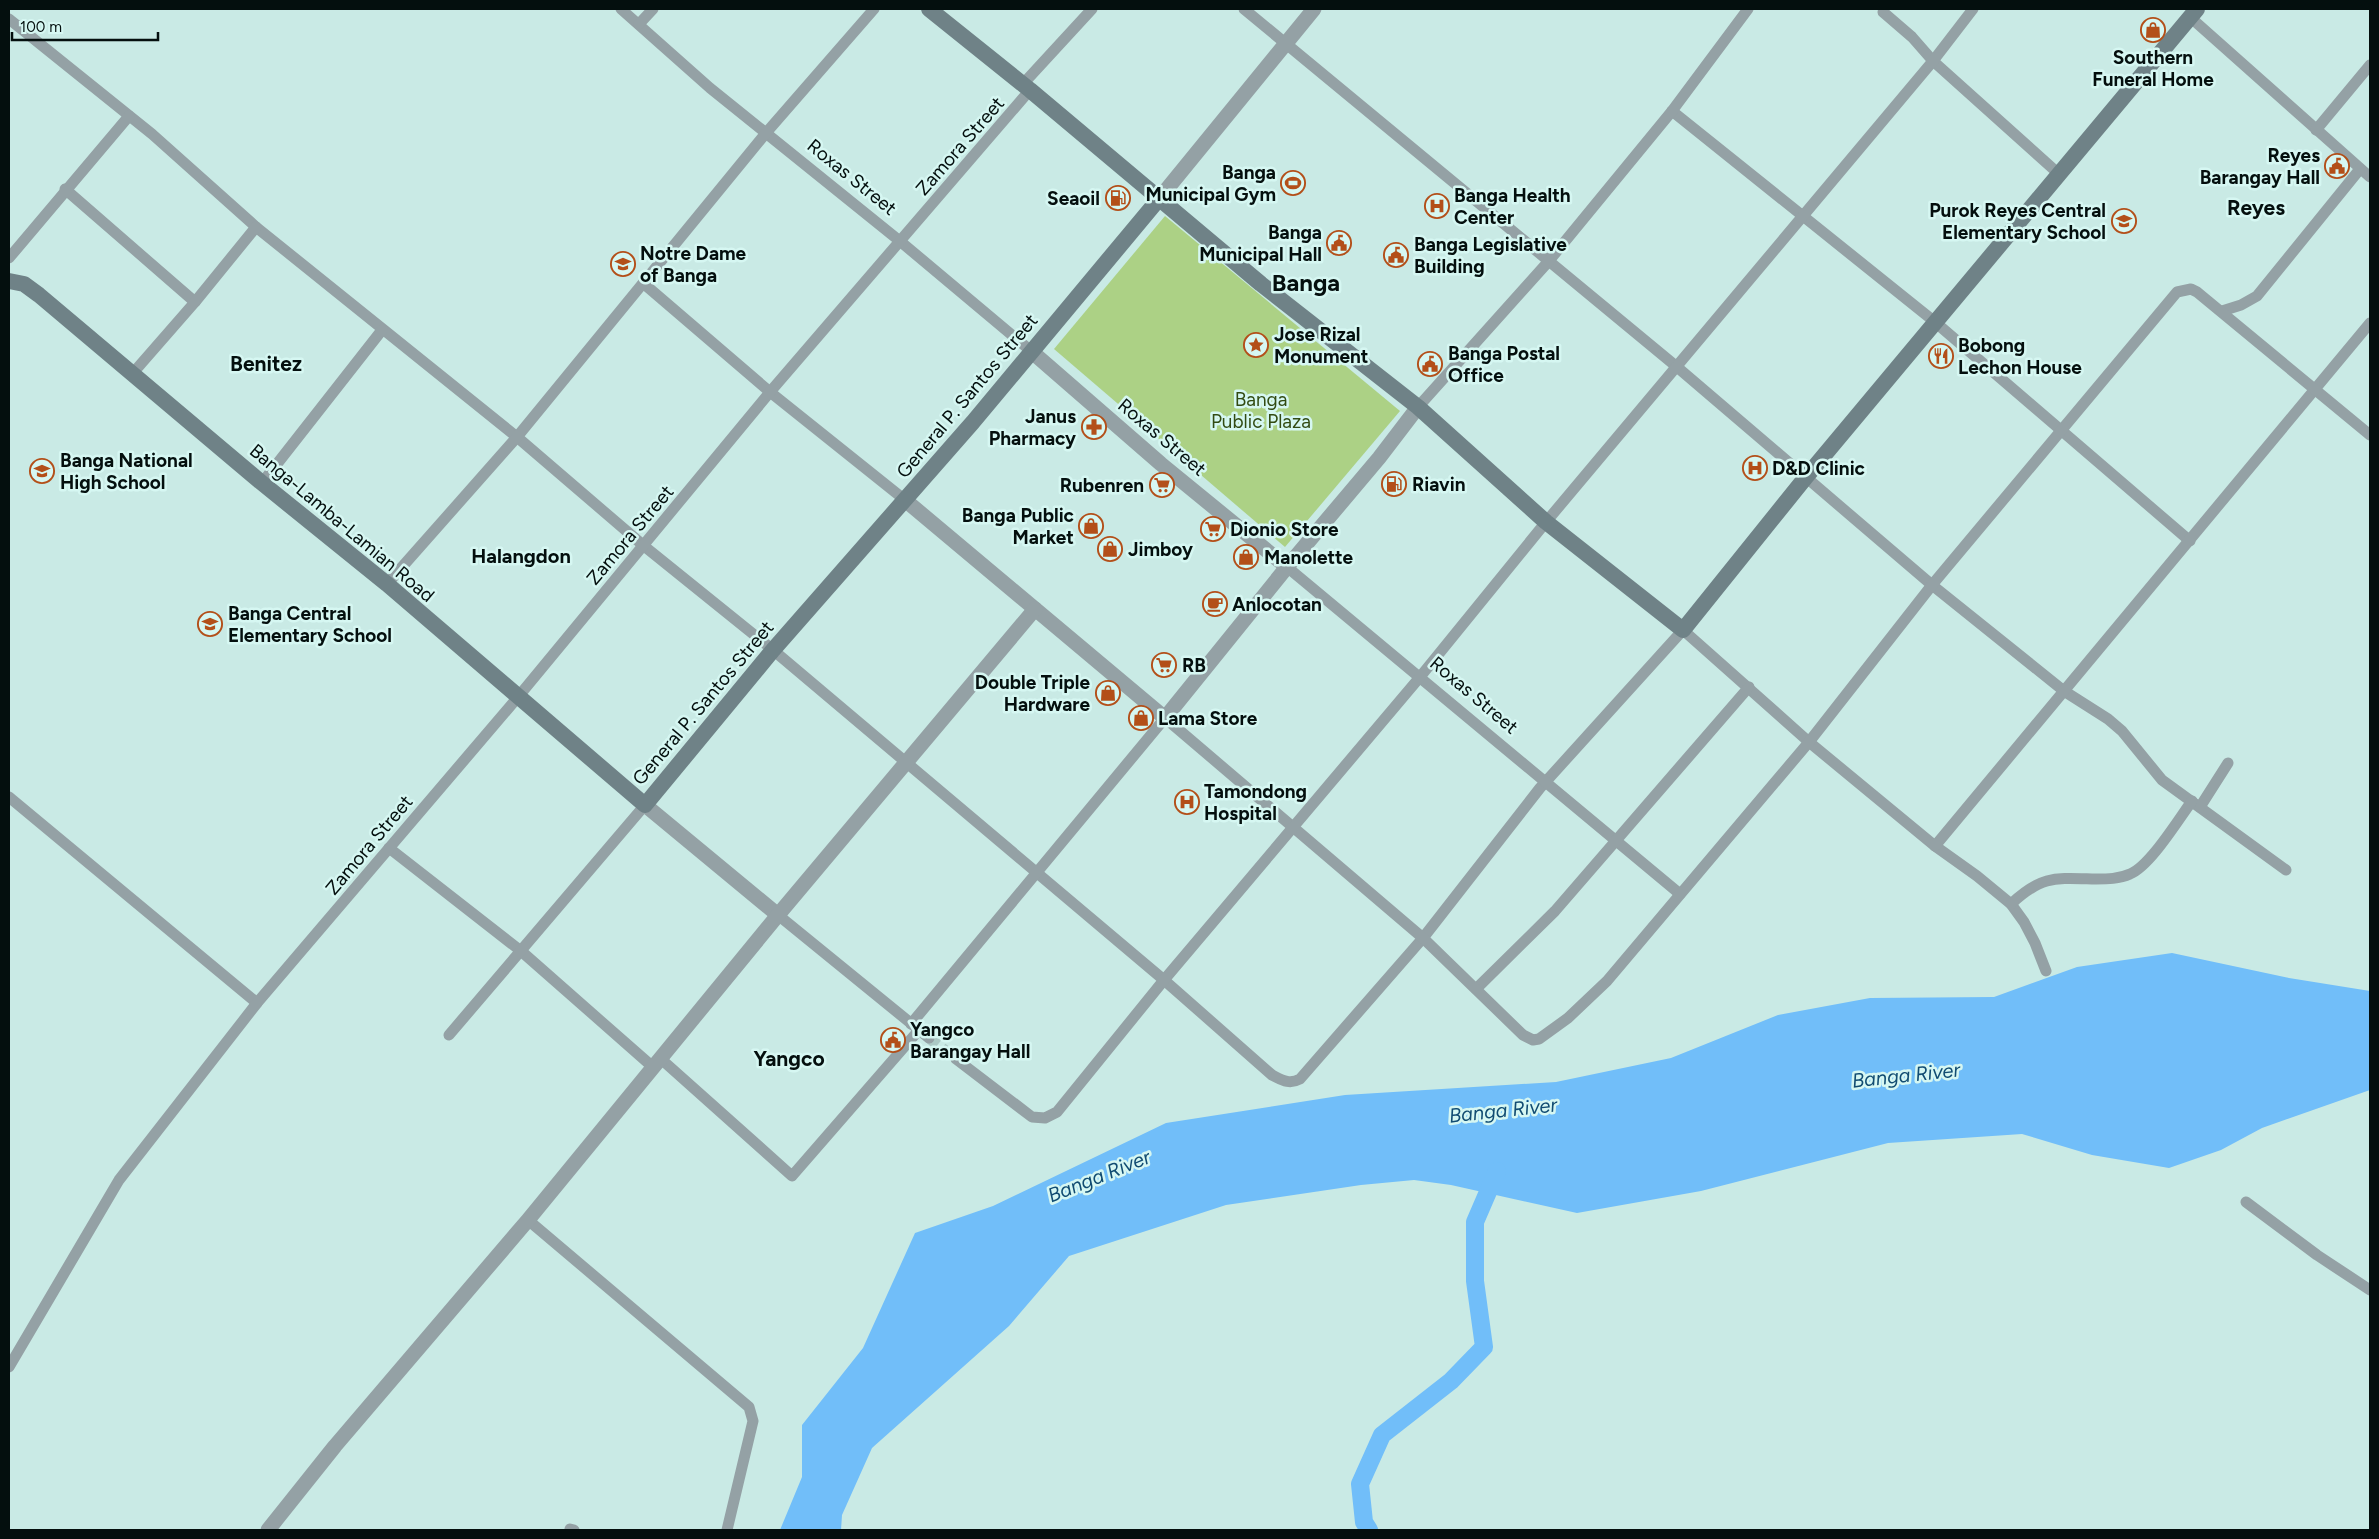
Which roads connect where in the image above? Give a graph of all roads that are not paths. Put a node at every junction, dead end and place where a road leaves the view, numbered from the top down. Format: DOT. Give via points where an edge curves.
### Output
graph roads {
  1 [pos="621,9"];
  2 [pos="652,9"];
  3 [pos="874,9"];
  4 [pos="928,9"];
  5 [pos="1092,9"];
  6 [pos="1244,9"];
  7 [pos="1314,9"];
  8 [pos="1748,9"];
  9 [pos="1973,9"];
  10 [pos="1884,12"];
  11 [pos="2193,13"];
  12 [pos="9,19"];
  13 [pos="639,24"];
  14 [pos="1286,43"];
  15 [pos="1933,61"];
  16 [pos="2370,65"];
  17 [pos="1027,87"];
  18 [pos="1672,111"];
  19 [pos="129,116"];
  20 [pos="2316,130"];
  21 [pos="766,133"];
  22 [pos="2360,169"];
  23 [pos="2060,175"];
  24 [pos="2370,177"];
  25 [pos="65,189"];
  26 [pos="1158,200"];
  27 [pos="1803,216"];
  28 [pos="256,227"];
  29 [pos="901,242"];
  30 [pos="9,258"];
  31 [pos="1548,262"];
  32 [pos="9,281"];
  33 [pos="643,283"];
  34 [pos="196,302"];
  35 [pos="2222,311"];
  36 [pos="1936,322"];
  37 [pos="2370,323"];
  38 [pos="382,330"];
  39 [pos="1031,351"];
  40 [pos="1676,367"];
  41 [pos="133,373"];
  42 [pos="2315,389"];
  43 [pos="770,392"];
  44 [pos="1418,407"];
  45 [pos="2061,430"];
  46 [pos="2370,435"];
  47 [pos="517,437"];
  48 [pos="1806,477"];
  49 [pos="262,483"];
  50 [pos="905,500"];
  51 [pos="1546,522"];
  52 [pos="2190,541"];
  53 [pos="644,546"];
  54 [pos="1287,567"];
  55 [pos="387,584"];
  56 [pos="1932,585"];
  57 [pos="1035,609"];
  58 [pos="1683,630"];
  59 [pos="773,650"];
  60 [pos="1420,677"];
  61 [pos="1749,688"];
  62 [pos="2064,691"];
  63 [pos="518,697"];
  64 [pos="1165,718"];
  65 [pos="1809,742"];
  66 [pos="906,763"];
  67 [pos="2228,763"];
  68 [pos="1547,782"];
  69 [pos="9,797"];
  70 [pos="2196,804"];
  71 [pos="645,805"];
  72 [pos="1294,829"];
  73 [pos="1616,842"];
  74 [pos="1936,846"];
  75 [pos="389,848"];
  76 [pos="2286,870"];
  77 [pos="1038,874"];
  78 [pos="1680,894"];
  79 [pos="2011,904"];
  80 [pos="778,915"];
  81 [pos="1423,938"];
  82 [pos="521,951"];
  83 [pos="2046,971"];
  84 [pos="1164,980"];
  85 [pos="1476,989"];
  86 [pos="257,1003"];
  87 [pos="915,1027"];
  88 [pos="449,1035"];
  89 [pos="929,1038"];
  90 [pos="956,1059"];
  91 [pos="657,1063"];
  92 [pos="2246,1202"];
  93 [pos="528,1220"];
  94 [pos="2370,1290"];
  95 [pos="9,1366"];
  96 [pos="268,1530"];
  97 [pos="727,1530"];
  1 -- 13 [label="street, Roxas Street"];
  2 -- 13 [label="street"];
  3 -- 21 [label="street"];
  4 -- 17 [label="main road"];
  5 -- 17 [label="street, Zamora Street"];
  6 -- 14 [label="street"];
  7 -- 14 [label="street, General P. Santos Street"];
  8 -- 18 [label="street"];
  9 -- 15 [label="street"];
  10 -- 15 [label="street"];
  11 -- 20 [label="street"];
  11 -- 23 [label="main road"];
  12 -- 19 [label="street"];
  13 -- 21 [label="street, Roxas Street"];
  14 -- 26 [label="street, General P. Santos Street"];
  14 -- 31 [label="street" via="1442,170"];
  15 -- 23 [label="street"];
  15 -- 27 [label="street"];
  16 -- 20 [label="street"];
  17 -- 26 [label="main road"];
  17 -- 29 [label="street, Zamora Street"];
  18 -- 27 [label="street"];
  18 -- 31 [label="street"];
  19 -- 25 [label="street"];
  19 -- 28 [label="street"];
  20 -- 22 [label="street"];
  21 -- 29 [label="street, Roxas Street"];
  21 -- 33 [label="street"];
  22 -- 24 [label="street"];
  22 -- 35 [label="street" via="2257,296"];
  23 -- 36 [label="main road"];
  25 -- 30 [label="street"];
  25 -- 34 [label="street"];
  26 -- 39 [label="main road, General P. Santos Street"];
  26 -- 44 [label="main road"];
  27 -- 36 [label="street"];
  27 -- 40 [label="street"];
  28 -- 34 [label="street"];
  28 -- 38 [label="street"];
  29 -- 39 [label="street, Roxas Street"];
  29 -- 43 [label="street, Zamora Street"];
  31 -- 40 [label="street"];
  31 -- 44 [label="street"];
  32 -- 41 [label="main road, Banga-Lamba-Lamian Road" via="30,288"];
  33 -- 43 [label="street"];
  33 -- 47 [label="street"];
  34 -- 41 [label="street"];
  35 -- 42 [label="street"];
  35 -- 45 [label="street" via="2191,289 2177,292"];
  36 -- 45 [label="street"];
  36 -- 48 [label="main road"];
  37 -- 42 [label="street"];
  38 -- 47 [label="street"];
  38 -- 49 [label="street"];
  39 -- 50 [label="main road, General P. Santos Street"];
  39 -- 54 [label="street, Roxas Street" via="1161,464"];
  40 -- 48 [label="street"];
  40 -- 51 [label="street"];
  41 -- 49 [label="main road, Banga-Lamba-Lamian Road"];
  42 -- 46 [label="street"];
  42 -- 52 [label="street"];
  43 -- 50 [label="street"];
  43 -- 53 [label="street, Zamora Street"];
  44 -- 51 [label="main road"];
  44 -- 54 [label="street"];
  45 -- 52 [label="street"];
  45 -- 56 [label="street"];
  47 -- 53 [label="street"];
  47 -- 55 [label="street"];
  48 -- 56 [label="street"];
  48 -- 58 [label="main road"];
  49 -- 55 [label="main road, Banga-Lamba-Lamian Road"];
  50 -- 57 [label="street"];
  50 -- 59 [label="main road, General P. Santos Street"];
  51 -- 58 [label="main road"];
  51 -- 60 [label="street"];
  52 -- 62 [label="street"];
  53 -- 59 [label="street"];
  53 -- 63 [label="street, Zamora Street"];
  54 -- 60 [label="street, Roxas Street"];
  54 -- 64 [label="street"];
  55 -- 63 [label="main road, Banga-Lamba-Lamian Road"];
  56 -- 62 [label="street"];
  56 -- 65 [label="street"];
  57 -- 64 [label="street"];
  57 -- 66 [label="street"];
  58 -- 61 [label="street"];
  58 -- 68 [label="street"];
  59 -- 66 [label="street"];
  59 -- 71 [label="main road, General P. Santos Street"];
  60 -- 68 [label="street, Roxas Street"];
  60 -- 72 [label="street"];
  61 -- 65 [label="street"];
  61 -- 73 [label="street"];
  62 -- 70 [label="street" via="2108,719 2122,731 2162,780"];
  62 -- 74 [label="street"];
  63 -- 71 [label="main road, Banga-Lamba-Lamian Road"];
  63 -- 75 [label="street, Zamora Street"];
  64 -- 72 [label="street"];
  64 -- 77 [label="street"];
  65 -- 74 [label="street"];
  65 -- 78 [label="street"];
  66 -- 77 [label="street"];
  66 -- 80 [label="street"];
  67 -- 70 [label="street"];
  68 -- 73 [label="street, Roxas Street"];
  68 -- 81 [label="street"];
  69 -- 86 [label="street"];
  70 -- 76 [label="street"];
  70 -- 79 [label="street" via="2130,875 2110,879 2053,878 2022,893"];
  71 -- 80 [label="street"];
  71 -- 82 [label="street"];
  72 -- 81 [label="street"];
  72 -- 84 [label="street"];
  73 -- 78 [label="street, Roxas Street"];
  73 -- 85 [label="street" via="1555,911"];
  74 -- 79 [label="street"];
  75 -- 82 [label="street"];
  75 -- 86 [label="street, Zamora Street"];
  77 -- 84 [label="street"];
  77 -- 87 [label="street"];
  78 -- 85 [label="street" via="1606,981 1544,1037 1527,1039"];
  79 -- 83 [label="street" via="2035,943"];
  80 -- 87 [label="street"];
  80 -- 91 [label="street"];
  81 -- 84 [label="street" via="1300,1079 1293,1083 1272,1075"];
  81 -- 85 [label="street"];
  82 -- 88 [label="street"];
  82 -- 91 [label="street"];
  84 -- 90 [label="street" via="1051,1116 1038,1119 1024,1112"];
  86 -- 95 [label="street, Zamora Street" via="120,1180"];
  87 -- 89 [label="street"];
  87 -- 91 [label="street" via="792,1176"];
  91 -- 93 [label="street"];
  92 -- 94 [label="street"];
  93 -- 96 [label="street" via="335,1446"];
  93 -- 97 [label="street" via="749,1407 753,1421"];
}
